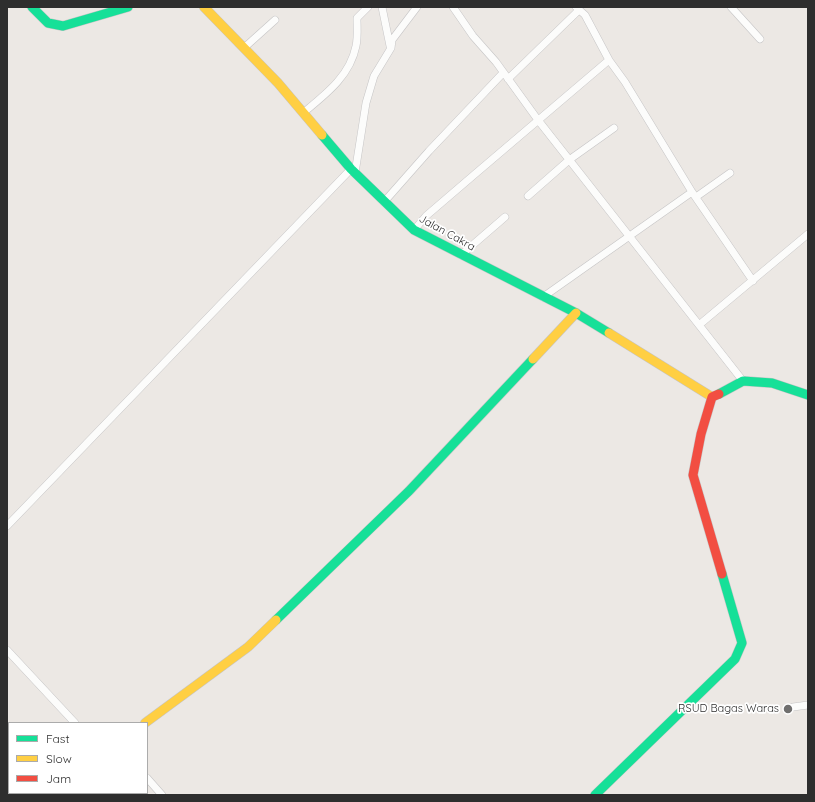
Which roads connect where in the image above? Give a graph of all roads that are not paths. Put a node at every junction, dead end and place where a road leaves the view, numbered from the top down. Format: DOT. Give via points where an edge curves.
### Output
graph roads {
  1 [pos="32,7"];
  2 [pos="128,7"];
  3 [pos="204,7"];
  4 [pos="368,7"];
  5 [pos="382,7"];
  6 [pos="417,7"];
  7 [pos="453,7"];
  8 [pos="731,7"];
  9 [pos="578,8"];
  10 [pos="275,20"];
  11 [pos="760,39"];
  12 [pos="245,47"];
  13 [pos="391,48"];
  14 [pos="609,60"];
  15 [pos="506,76"];
  16 [pos="303,113"];
  17 [pos="538,120"];
  18 [pos="614,128"];
  19 [pos="569,160"];
  20 [pos="353,171"];
  21 [pos="730,174"];
  22 [pos="694,194"];
  23 [pos="528,196"];
  24 [pos="384,202"];
  25 [pos="505,217"];
  26 [pos="414,230"];
  27 [pos="808,234"];
  28 [pos="629,235"];
  29 [pos="461,255"];
  30 [pos="753,281"];
  31 [pos="543,297"];
  32 [pos="576,313"];
  33 [pos="699,325"];
  34 [pos="743,381"];
  35 [pos="808,395"];
  36 [pos="712,397"];
  37 [pos="7,526"];
  38 [pos="7,650"];
  39 [pos="808,705"];
  40 [pos="792,707"];
  41 [pos="74,722"];
  42 [pos="146,722"];
  43 [pos="148,779"];
  44 [pos="162,795"];
  45 [pos="595,795"];
  1 -- 2 [label="street" via="43,21 53,26 63,26"];
  3 -- 12 [label="street, Jalan Cakra"];
  4 -- 16 [label="street" via="357,18 356,45 343,76"];
  5 -- 13 [label="street"];
  6 -- 13 [label="street" via="392,40"];
  7 -- 15 [label="street"];
  8 -- 11 [label="street"];
  9 -- 14 [label="street" via="585,15"];
  9 -- 15 [label="street"];
  10 -- 12 [label="street"];
  12 -- 16 [label="street, Jalan Cakra"];
  13 -- 20 [label="street" via="374,76"];
  14 -- 17 [label="street"];
  14 -- 22 [label="street"];
  15 -- 17 [label="street"];
  15 -- 24 [label="street" via="428,151"];
  16 -- 20 [label="street, Jalan Cakra"];
  17 -- 19 [label="street"];
  17 -- 26 [label="street" via="432,211"];
  18 -- 19 [label="street"];
  19 -- 23 [label="street"];
  19 -- 28 [label="street"];
  20 -- 24 [label="street, Jalan Cakra"];
  20 -- 37 [label="street"];
  21 -- 22 [label="street"];
  22 -- 28 [label="street"];
  22 -- 30 [label="street"];
  24 -- 26 [label="street, Jalan Cakra"];
  25 -- 29 [label="street"];
  26 -- 29 [label="street, Jalan Cakra"];
  27 -- 30 [label="street"];
  28 -- 31 [label="street"];
  28 -- 33 [label="street"];
  29 -- 31 [label="street, Jalan Cakra"];
  30 -- 33 [label="street"];
  31 -- 32 [label="street, Jalan Cakra"];
  32 -- 36 [label="street, Jalan Cakra"];
  32 -- 42 [label="street" via="409,491 248,647"];
  33 -- 34 [label="street"];
  34 -- 35 [label="street" via="772,384"];
  34 -- 36 [label="street"];
  36 -- 45 [label="street" via="693,475 742,642 735,659"];
  38 -- 41 [label="street"];
  39 -- 40 [label="street"];
  43 -- 44 [label="street"];
}
